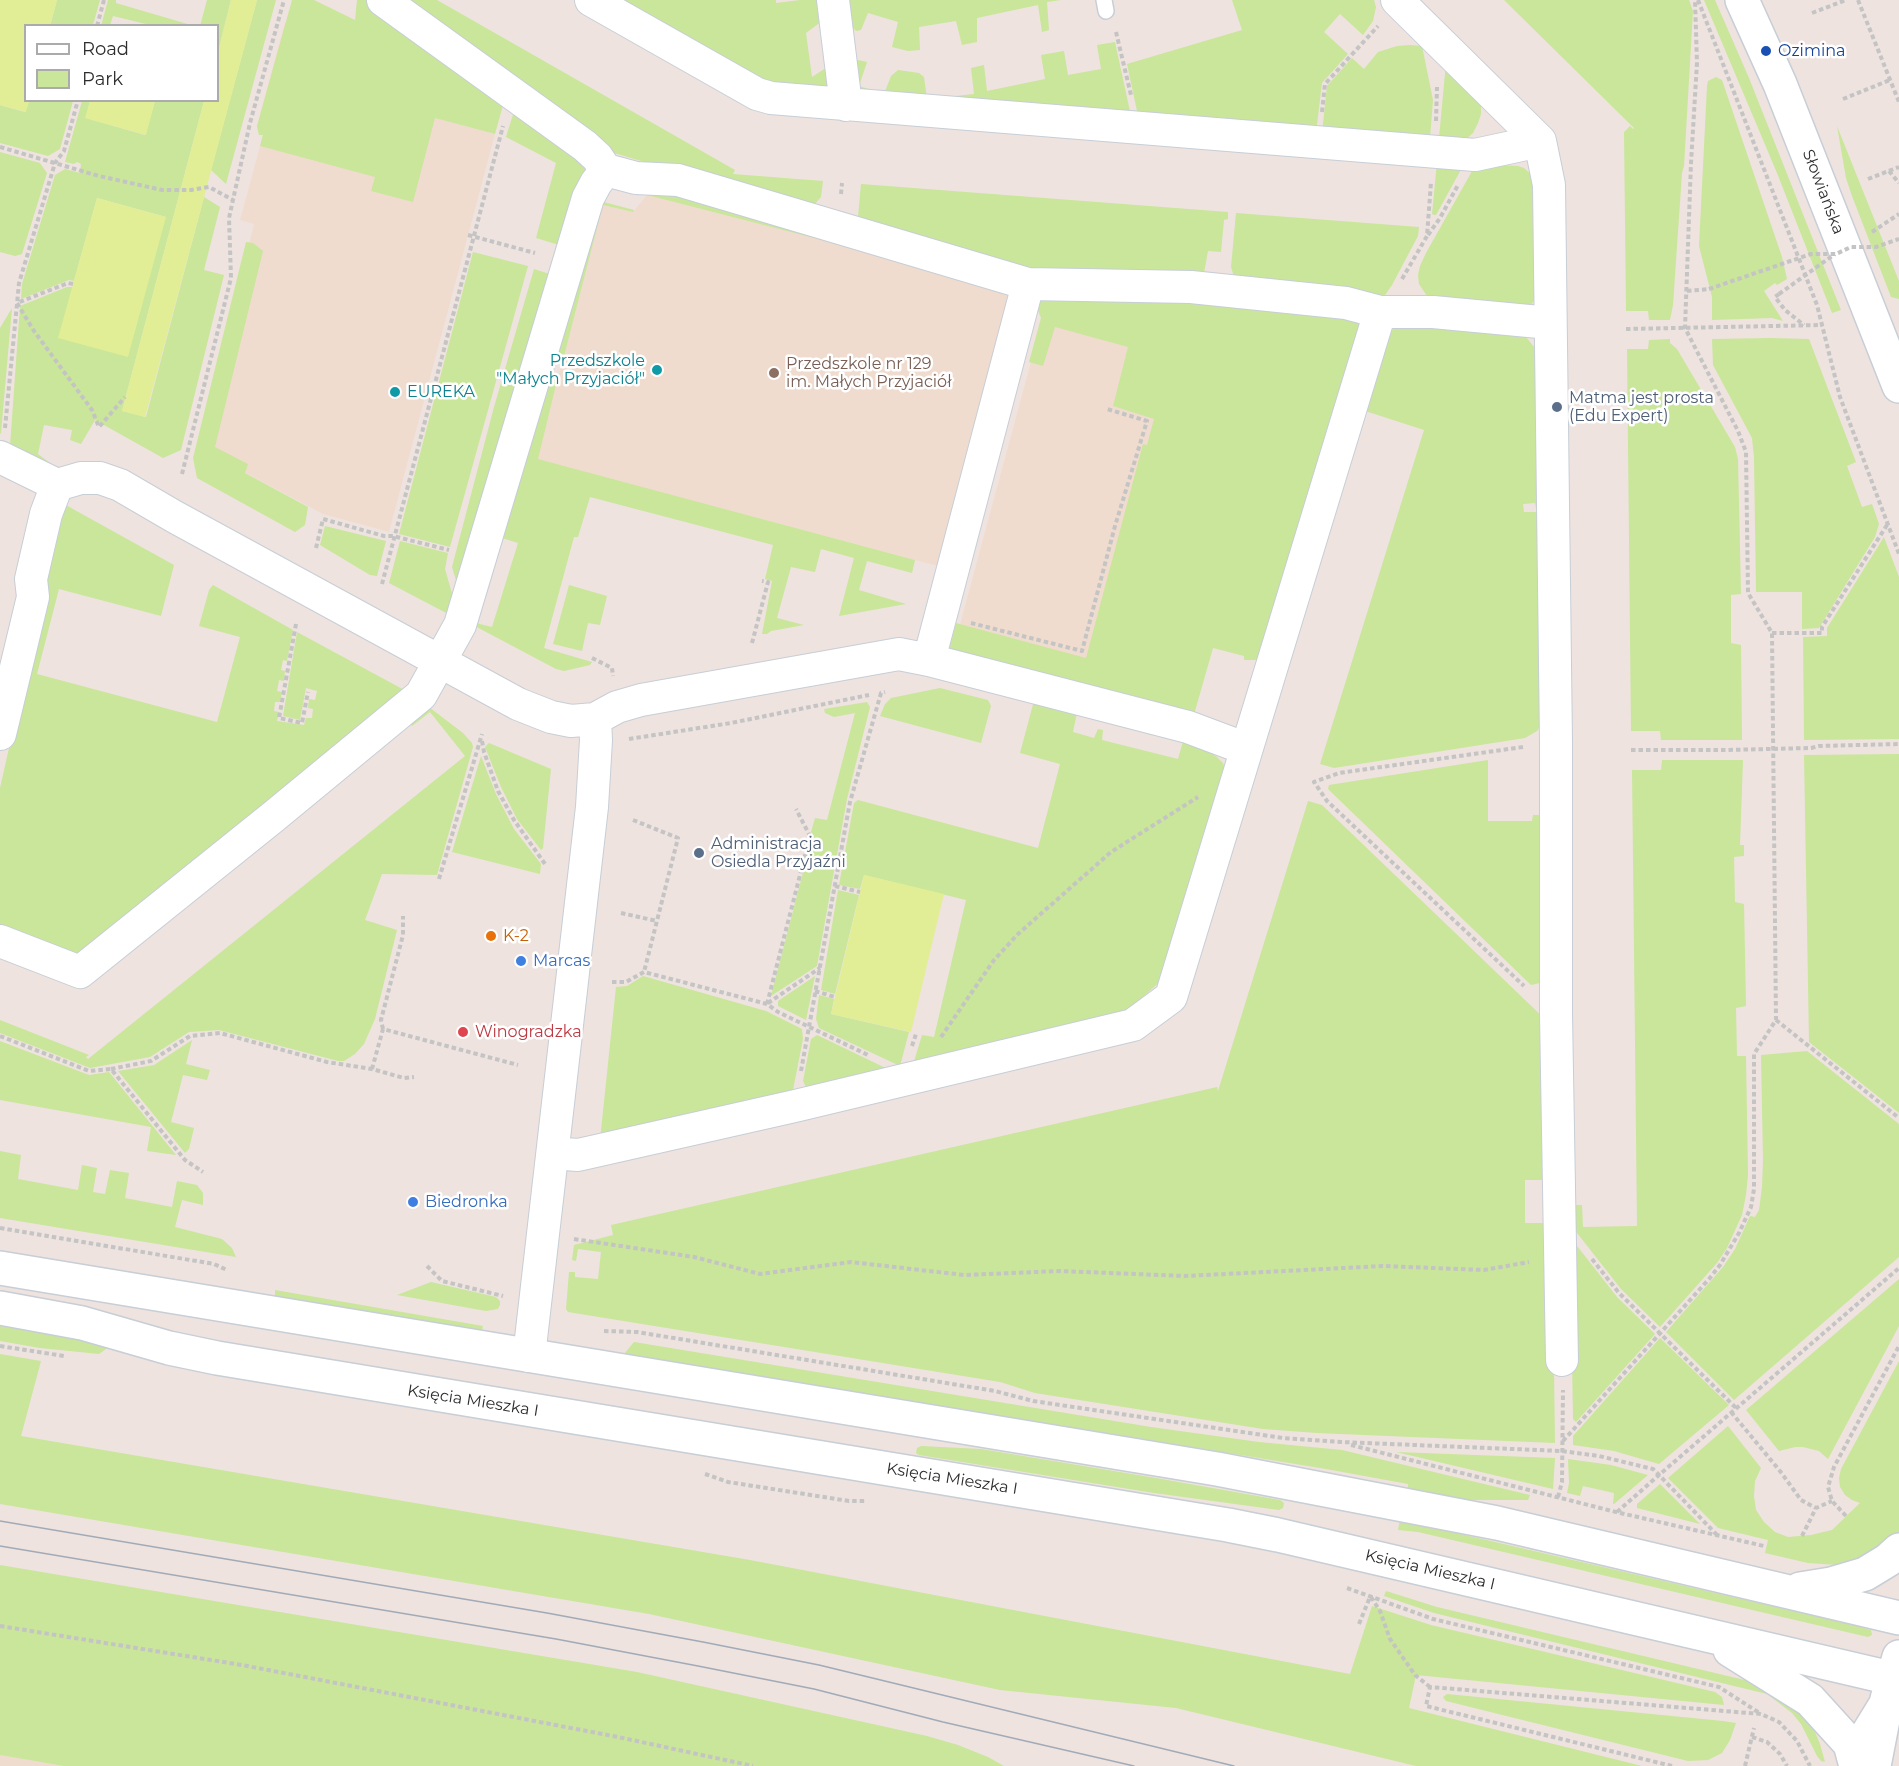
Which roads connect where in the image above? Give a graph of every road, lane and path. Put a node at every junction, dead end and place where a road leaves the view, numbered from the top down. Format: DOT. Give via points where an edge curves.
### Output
graph roads {
  1 [pos="104,0"];
  2 [pos="284,0"];
  3 [pos="383,0"];
  4 [pos="591,0"];
  5 [pos="833,0"];
  6 [pos="1696,0"];
  7 [pos="1742,0"];
  8 [pos="1845,0"];
  9 [pos="1858,0"];
  10 [pos="1398,1"];
  11 [pos="1105,5"];
  12 [pos="1812,13"];
  13 [pos="98,24"];
  14 [pos="1890,80"];
  15 [pos="1843,99"];
  16 [pos="77,102"];
  17 [pos="1899,102"];
  18 [pos="846,105"];
  19 [pos="1138,128"];
  20 [pos="500,135"];
  21 [pos="1540,141"];
  22 [pos="1318,142"];
  23 [pos="0,147"];
  24 [pos="1474,155"];
  25 [pos="55,163"];
  26 [pos="1899,167"];
  27 [pos="606,170"];
  28 [pos="1889,171"];
  29 [pos="1868,179"];
  30 [pos="1899,183"];
  31 [pos="233,200"];
  32 [pos="470,236"];
  33 [pos="1427,236"];
  34 [pos="1899,239"];
  35 [pos="535,253"];
  36 [pos="1836,254"];
  37 [pos="73,284"];
  38 [pos="1028,284"];
  39 [pos="1687,291"];
  40 [pos="17,303"];
  41 [pos="1380,312"];
  42 [pos="1550,323"];
  43 [pos="1805,325"];
  44 [pos="1822,325"];
  45 [pos="1685,328"];
  46 [pos="1626,329"];
  47 [pos="1899,386"];
  48 [pos="125,397"];
  49 [pos="1107,410"];
  50 [pos="1,458"];
  51 [pos="182,474"];
  52 [pos="57,485"];
  53 [pos="1888,524"];
  54 [pos="393,536"];
  55 [pos="316,548"];
  56 [pos="453,551"];
  57 [pos="1899,554"];
  58 [pos="762,581"];
  59 [pos="382,584"];
  60 [pos="942,612"];
  61 [pos="296,624"];
  62 [pos="1772,633"];
  63 [pos="752,643"];
  64 [pos="592,658"];
  65 [pos="440,660"];
  66 [pos="929,660"];
  67 [pos="612,668"];
  68 [pos="308,692"];
  69 [pos="881,693"];
  70 [pos="595,729"];
  71 [pos="0,730"];
  72 [pos="1556,742"];
  73 [pos="1899,744"];
  74 [pos="1774,749"];
  75 [pos="1631,750"];
  76 [pos="1241,762"];
  77 [pos="796,809"];
  78 [pos="633,820"];
  79 [pos="545,864"];
  80 [pos="439,879"];
  81 [pos="835,886"];
  82 [pos="860,892"];
  83 [pos="621,913"];
  84 [pos="403,916"];
  85 [pos="657,921"];
  86 [pos="0,941"];
  87 [pos="820,968"];
  88 [pos="644,972"];
  89 [pos="612,982"];
  90 [pos="815,991"];
  91 [pos="835,997"];
  92 [pos="767,1004"];
  93 [pos="1556,1015"];
  94 [pos="1776,1020"];
  95 [pos="809,1027"];
  96 [pos="383,1029"];
  97 [pos="0,1036"];
  98 [pos="518,1065"];
  99 [pos="111,1068"];
  100 [pos="372,1069"];
  101 [pos="414,1077"];
  102 [pos="915,1077"];
  103 [pos="795,1106"];
  104 [pos="1899,1118"];
  105 [pos="553,1153"];
  106 [pos="203,1172"];
  107 [pos="0,1228"];
  108 [pos="569,1238"];
  109 [pos="1560,1256"];
  110 [pos="427,1266"];
  111 [pos="1899,1268"];
  112 [pos="0,1269"];
  113 [pos="232,1273"];
  114 [pos="1619,1293"];
  115 [pos="507,1297"];
  116 [pos="0,1308"];
  117 [pos="598,1331"];
  118 [pos="1660,1333"];
  119 [pos="1899,1346"];
  120 [pos="529,1356"];
  121 [pos="1563,1374"];
  122 [pos="1736,1408"];
  123 [pos="527,1409"];
  124 [pos="1731,1412"];
  125 [pos="1341,1442"];
  126 [pos="1563,1442"];
  127 [pos="1562,1451"];
  128 [pos="1659,1475"];
  129 [pos="1558,1497"];
  130 [pos="1832,1501"];
  131 [pos="1816,1508"];
  132 [pos="1616,1512"];
  133 [pos="1846,1516"];
  134 [pos="1616,1518"];
  135 [pos="1718,1536"];
  136 [pos="1802,1536"];
  137 [pos="1764,1546"];
  138 [pos="1899,1550"];
  139 [pos="1349,1588"];
  140 [pos="1789,1591"];
  141 [pos="1371,1596"];
  142 [pos="1899,1618"];
  143 [pos="1359,1624"];
  144 [pos="0,1626"];
  145 [pos="1700,1632"];
  146 [pos="1897,1672"];
  147 [pos="1430,1687"];
  148 [pos="1761,1714"];
  149 [pos="1754,1728"];
  150 [pos="1752,1737"];
  151 [pos="1850,1759"];
  152 [pos="753,1766"];
  153 [pos="1672,1766"];
  154 [pos="1745,1766"];
  155 [pos="1787,1766"];
  156 [pos="1810,1766"];
  157 [pos="1874,1766"];
  1 -- 13 [label="path"];
  2 -- 31 [label="path"];
  3 -- 27 [label="street" via="585,146"];
  4 -- 18 [label="street" via="757,94"];
  5 -- 18 [label="street"];
  6 -- 39 [label="path"];
  6 -- 44 [label="path"];
  7 -- 47 [label="street, Słowiańska" via="1780,84"];
  8 -- 12 [label="path"];
  9 -- 14 [label="path"];
  10 -- 21 [label="street"];
  10 -- 22 [label="path" via="1325,84"];
  11 -- 19 [label="path" via="1115,26"];
  14 -- 15 [label="path"];
  14 -- 17 [label="path"];
  16 -- 25 [label="path" via="64,151"];
  18 -- 19 [label="street"];
  19 -- 22 [label="street"];
  20 -- 32 [label="path"];
  21 -- 24 [label="street"];
  21 -- 42 [label="street" via="1549,185"];
  22 -- 24 [label="street"];
  23 -- 25 [label="path"];
  24 -- 33 [label="path"];
  25 -- 31 [label="path" via="162,190 209,187"];
  25 -- 40 [label="path" via="19,283"];
  26 -- 28 [label="path"];
  27 -- 38 [label="street" via="636,178 678,180"];
  27 -- 65 [label="street" via="588,198 460,625"];
  28 -- 29 [label="path"];
  28 -- 30 [label="path"];
  31 -- 51 [label="path" via="229,218 231,278"];
  32 -- 35 [label="path"];
  32 -- 54 [label="path"];
  34 -- 36 [label="path, bridge" via="1876,247 1851,247"];
  36 -- 39 [label="path, bridge" via="1811,254 1709,289"];
  36 -- 43 [label="path, bridge" via="1775,297"];
  37 -- 40 [label="path"];
  38 -- 41 [label="street" via="1191,287 1346,303"];
  38 -- 60 [label="street"];
  39 -- 45 [label="path"];
  40 -- 48 [label="path" via="99,427"];
  40 -- 50 [label="path"];
  41 -- 42 [label="street" via="1433,312"];
  41 -- 76 [label="street"];
  42 -- 72 [label="street"];
  43 -- 44 [label="path"];
  43 -- 45 [label="path"];
  44 -- 53 [label="path" via="1840,397"];
  45 -- 46 [label="path"];
  45 -- 62 [label="path" via="1746,452 1748,593"];
  49 -- 60 [label="path" via="1147,422 1082,651"];
  50 -- 52 [label="street"];
  52 -- 65 [label="street" via="81,478 100,478 120,485"];
  52 -- 71 [label="street" via="46,514 31,579 33,597"];
  53 -- 57 [label="path"];
  53 -- 62 [label="path" via="1822,627 1822,633"];
  54 -- 55 [label="path" via="323,519"];
  54 -- 56 [label="path"];
  54 -- 59 [label="path"];
  58 -- 63 [label="path" via="768,582"];
  60 -- 66 [label="street"];
  61 -- 68 [label="path" via="279,718 302,723"];
  62 -- 74 [label="path"];
  64 -- 67 [label="path"];
  65 -- 70 [label="street" via="518,704"];
  65 -- 86 [label="street" via="421,695 80,972"];
  66 -- 69 [label="path" via="894,690"];
  66 -- 70 [label="street" via="899,654 641,700 617,707"];
  66 -- 76 [label="street" via="1188,727 1236,745"];
  69 -- 70 [label="path" via="637,739"];
  69 -- 81 [label="path" via="850,802"];
  70 -- 105 [label="street" via="591,818"];
  72 -- 93 [label="street"];
  72 -- 93 [label="path" via="1339,774 1314,782 1328,801"];
  73 -- 74 [label="path"];
  74 -- 75 [label="path"];
  74 -- 94 [label="path"];
  76 -- 102 [label="path" via="1111,852 1018,933 994,960"];
  76 -- 102 [label="street" via="1171,997 1133,1025"];
  77 -- 92 [label="path" via="810,836"];
  78 -- 85 [label="path" via="678,838"];
  79 -- 80 [label="path" via="498,791 482,734"];
  81 -- 82 [label="path"];
  81 -- 87 [label="path"];
  83 -- 85 [label="path"];
  84 -- 96 [label="path" via="403,935 381,1020"];
  85 -- 88 [label="path"];
  87 -- 90 [label="path"];
  87 -- 92 [label="path"];
  88 -- 89 [label="path" via="626,982"];
  88 -- 92 [label="path"];
  90 -- 91 [label="path"];
  90 -- 95 [label="path"];
  92 -- 95 [label="path"];
  93 -- 109 [label="street"];
  94 -- 104 [label="path"];
  94 -- 118 [label="path" via="1754,1054 1755,1171 1751,1207 1720,1265"];
  95 -- 102 [label="path"];
  95 -- 103 [label="path"];
  96 -- 98 [label="path"];
  96 -- 100 [label="path"];
  97 -- 99 [label="path" via="90,1071"];
  99 -- 100 [label="path" via="151,1061 190,1036 220,1034 327,1062"];
  99 -- 106 [label="path" via="185,1160"];
  100 -- 101 [label="path"];
  102 -- 103 [label="street"];
  103 -- 105 [label="street" via="578,1155"];
  105 -- 120 [label="street"];
  107 -- 113 [label="path" via="214,1264"];
  108 -- 109 [label="path" via="694,1257 760,1274 851,1262 964,1275 1060,1270 1185,1276 1383,1266 1484,1270"];
  109 -- 121 [label="street"];
  110 -- 115 [label="path" via="442,1281"];
  111 -- 122 [label="path"];
  112 -- 120 [label="street"];
  114 -- 118 [label="path"];
  116 -- 123 [label="street, Księcia Mieszka I" via="82,1323 217,1358"];
  117 -- 125 [label="path" via="637,1332 1186,1424"];
  118 -- 122 [label="path"];
  118 -- 126 [label="path"];
  119 -- 130 [label="path" via="1834,1467 1828,1487"];
  120 -- 123 [label="street"];
  120 -- 140 [label="street" via="1217,1468 1497,1523"];
  121 -- 126 [label="path"];
  122 -- 124 [label="path"];
  123 -- 145 [label="street, Księcia Mieszka I" via="1228,1525"];
  124 -- 128 [label="path"];
  124 -- 131 [label="path" via="1801,1500"];
  125 -- 127 [label="path"];
  125 -- 129 [label="path"];
  126 -- 127 [label="path"];
  127 -- 128 [label="path" via="1653,1468"];
  127 -- 129 [label="path"];
  128 -- 132 [label="path"];
  128 -- 135 [label="path"];
  129 -- 132 [label="path"];
  130 -- 131 [label="path"];
  130 -- 133 [label="path"];
  131 -- 136 [label="path"];
  132 -- 134 [label="path"];
  132 -- 135 [label="path"];
  135 -- 137 [label="path"];
  138 -- 140 [label="street" via="1865,1574"];
  139 -- 141 [label="path"];
  140 -- 142 [label="street"];
  141 -- 143 [label="path"];
  141 -- 147 [label="path" via="1390,1639 1415,1675"];
  141 -- 148 [label="path" via="1433,1620 1719,1688"];
  144 -- 152 [label="path" via="242,1665"];
  145 -- 146 [label="street, Księcia Mieszka I"];
  145 -- 151 [label="street" via="1810,1700"];
  146 -- 151 [label="lane"];
  146 -- 157 [label="street"];
  147 -- 148 [label="path"];
  147 -- 153 [label="path" via="1426,1706"];
  148 -- 156 [label="path" via="1779,1722 1797,1741"];
  149 -- 150 [label="path"];
  150 -- 154 [label="path"];
  150 -- 155 [label="path" via="1767,1742"];
}
